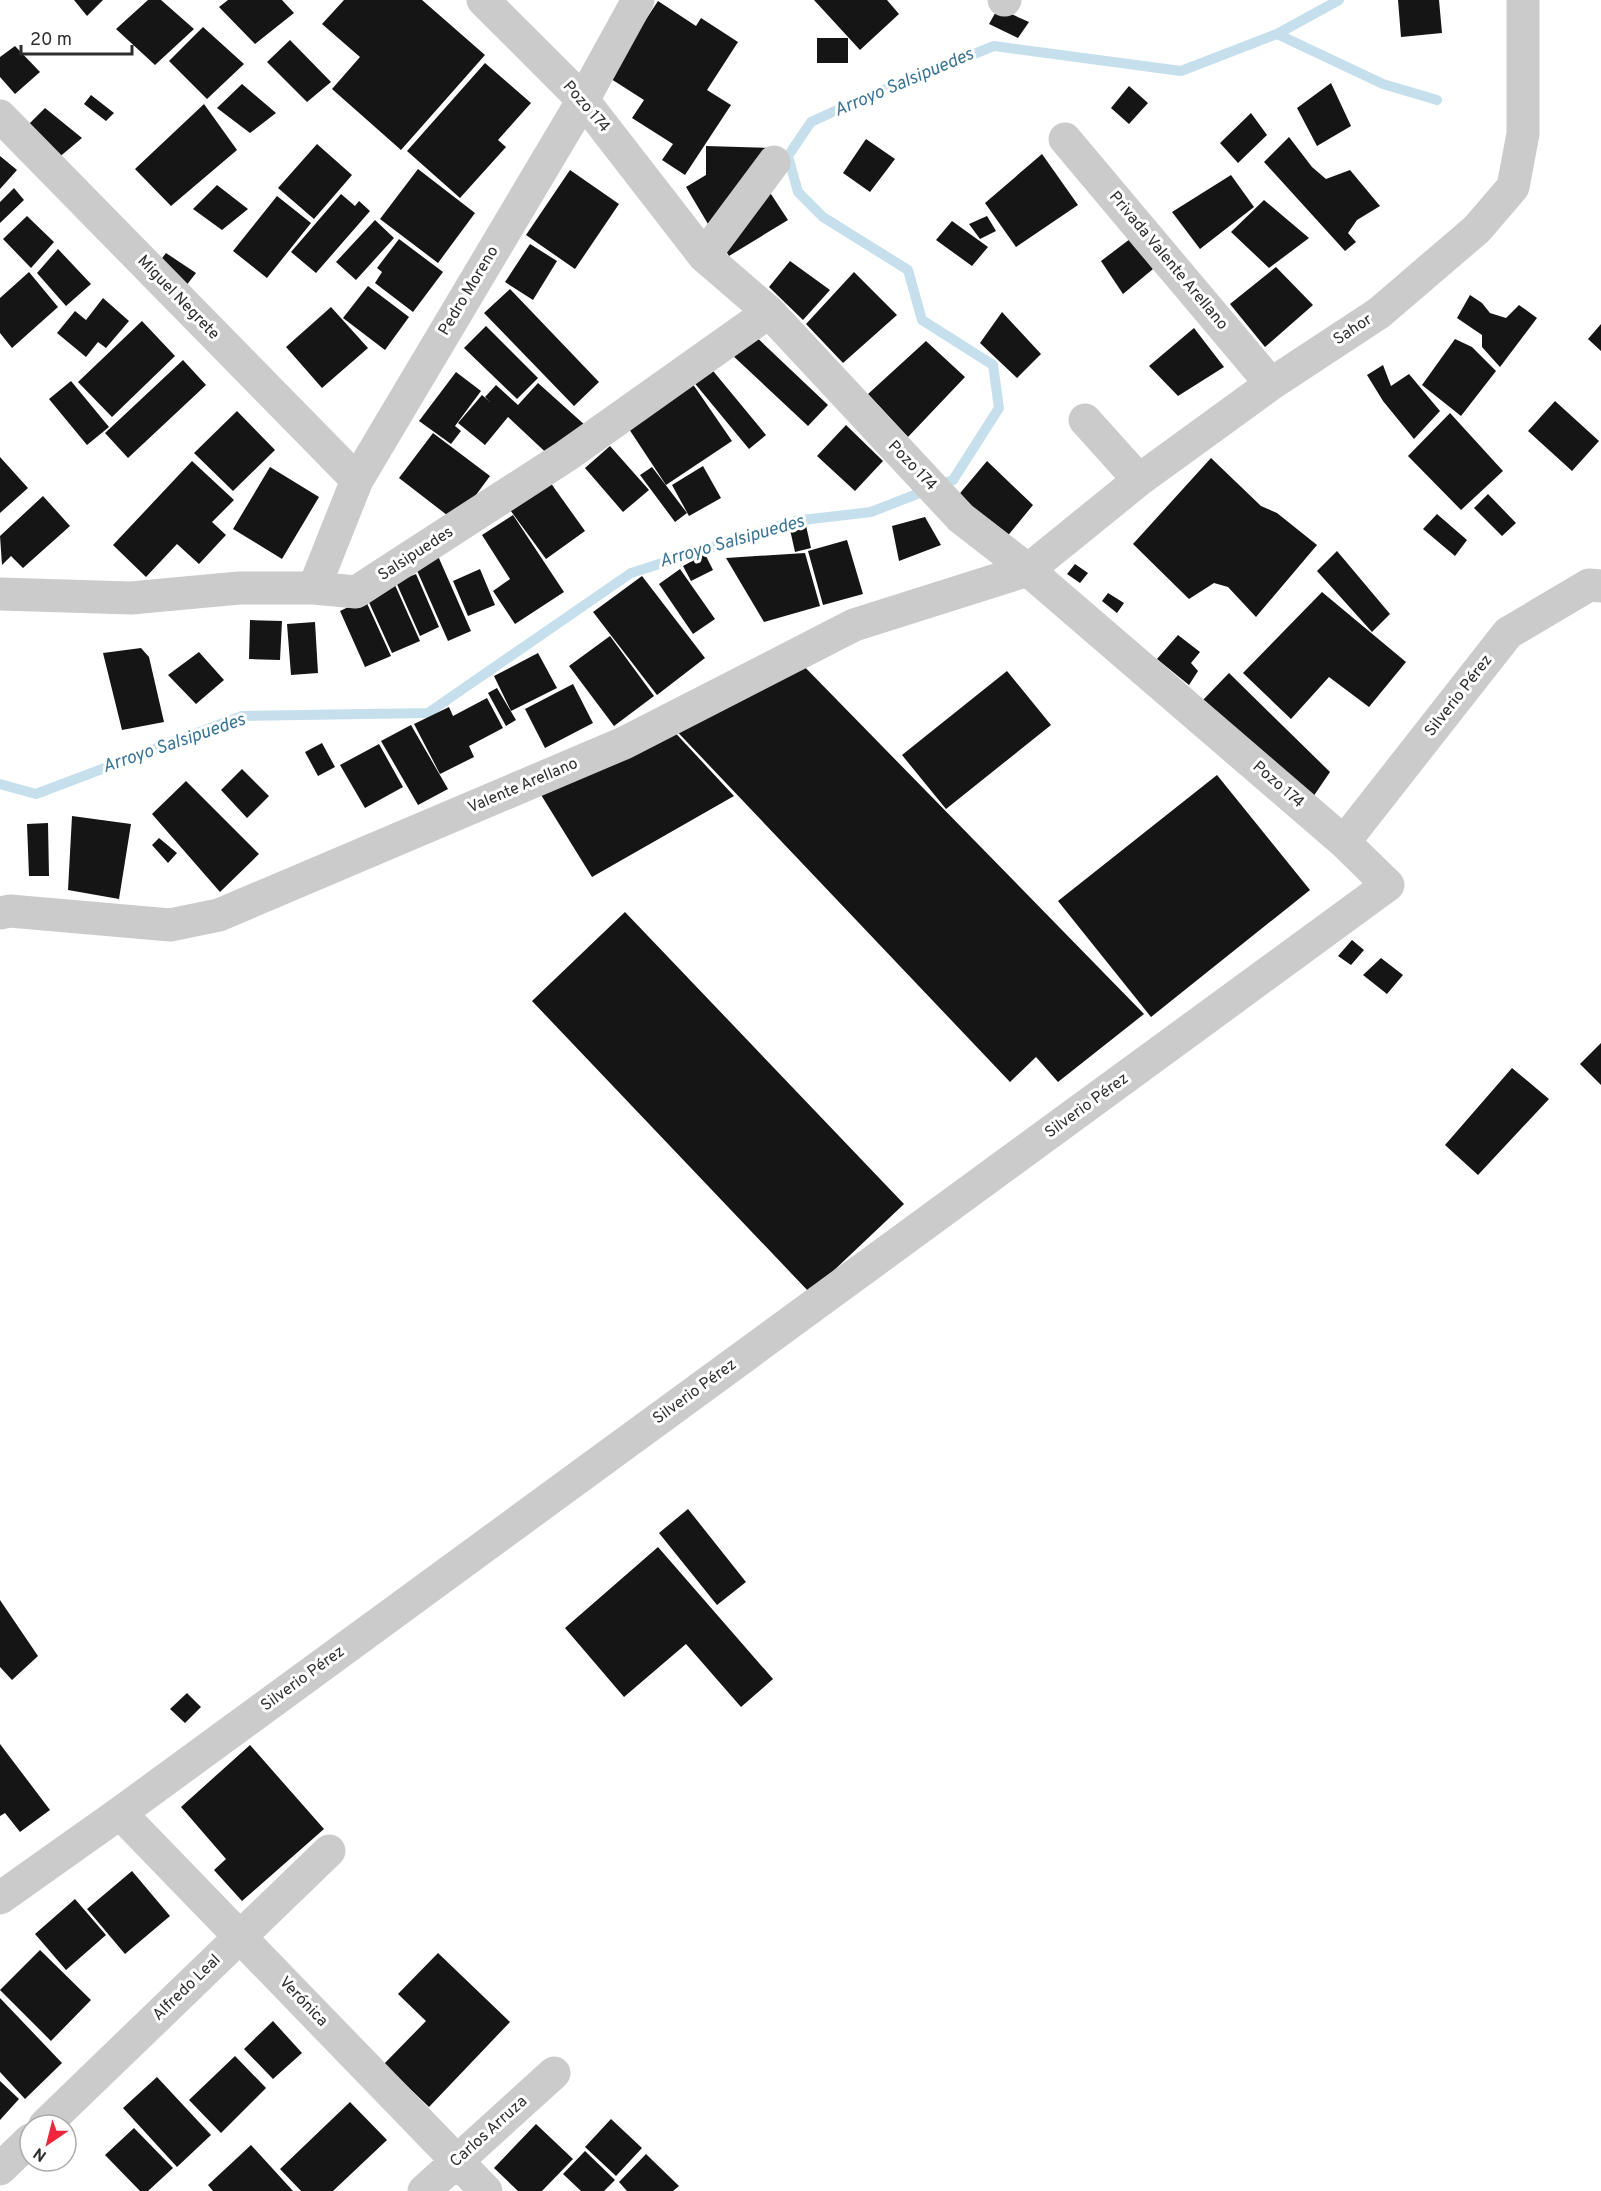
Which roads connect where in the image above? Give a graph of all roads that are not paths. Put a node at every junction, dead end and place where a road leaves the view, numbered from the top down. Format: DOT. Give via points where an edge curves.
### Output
graph roads {
  1 [pos="483,0"];
  2 [pos="638,0"];
  3 [pos="1524,0"];
  4 [pos="583,100"];
  5 [pos="0,116"];
  6 [pos="1065,139"];
  7 [pos="774,162"];
  8 [pos="704,256"];
  9 [pos="769,312"];
  10 [pos="1271,384"];
  11 [pos="1085,420"];
  12 [pos="357,480"];
  13 [pos="1139,480"];
  14 [pos="1028,570"];
  15 [pos="1601,586"];
  16 [pos="314,588"];
  17 [pos="0,594"];
  18 [pos="1344,842"];
  19 [pos="1388,885"];
  20 [pos="0,913"];
  21 [pos="120,1813"];
  22 [pos="329,1851"];
  23 [pos="0,1898"];
  24 [pos="240,1937"];
  25 [pos="554,2073"];
  26 [pos="57,2113"];
  27 [pos="18,2152"];
  28 [pos="457,2161"];
  29 [pos="0,2169"];
  30 [pos="424,2191"];
  31 [pos="486,2191"];
  1 -- 4 [label="street, Pozo 174"];
  2 -- 4 [label="street, Pedro Moreno"];
  3 -- 10 [label="street, Sahor" via="1523,134 1513,187 1477,229 1379,313"];
  4 -- 8 [label="street, Pozo 174"];
  4 -- 12 [label="street, Pedro Moreno"];
  5 -- 12 [label="street, Miguel Negrete"];
  6 -- 10 [label="street, Privada Valente Arellano"];
  7 -- 8 [label="street"];
  8 -- 9 [label="street, Pozo 174"];
  9 -- 14 [label="street, Pozo 174" via="961,518"];
  9 -- 16 [label="street, Salsipuedes" via="566,456 356,592"];
  10 -- 13 [label="street, Sahor"];
  11 -- 13 [label="street"];
  12 -- 16 [label="street, Pedro Moreno"];
  13 -- 14 [label="street, Sahor"];
  14 -- 18 [label="street, Pozo 174"];
  14 -- 20 [label="street, Valente Arellano" via="854,625 624,743 219,915 170,925"];
  15 -- 18 [label="street, Silverio Pérez" via="1590,585 1508,633"];
  16 -- 17 [label="street, Salsipuedes" via="239,588 131,598"];
  18 -- 19 [label="street, Pozo 174"];
  19 -- 21 [label="street, Silverio Pérez"];
  21 -- 23 [label="street, Silverio Pérez"];
  21 -- 24 [label="street, Verónica"];
  22 -- 24 [label="street, Alfredo Leal"];
  24 -- 26 [label="street, Alfredo Leal"];
  24 -- 28 [label="street, Verónica"];
  25 -- 28 [label="street, Carlos Arruza"];
  27 -- 29 [label="street"];
  28 -- 30 [label="street, Carlos Arruza"];
  28 -- 31 [label="street, Verónica"];
}
